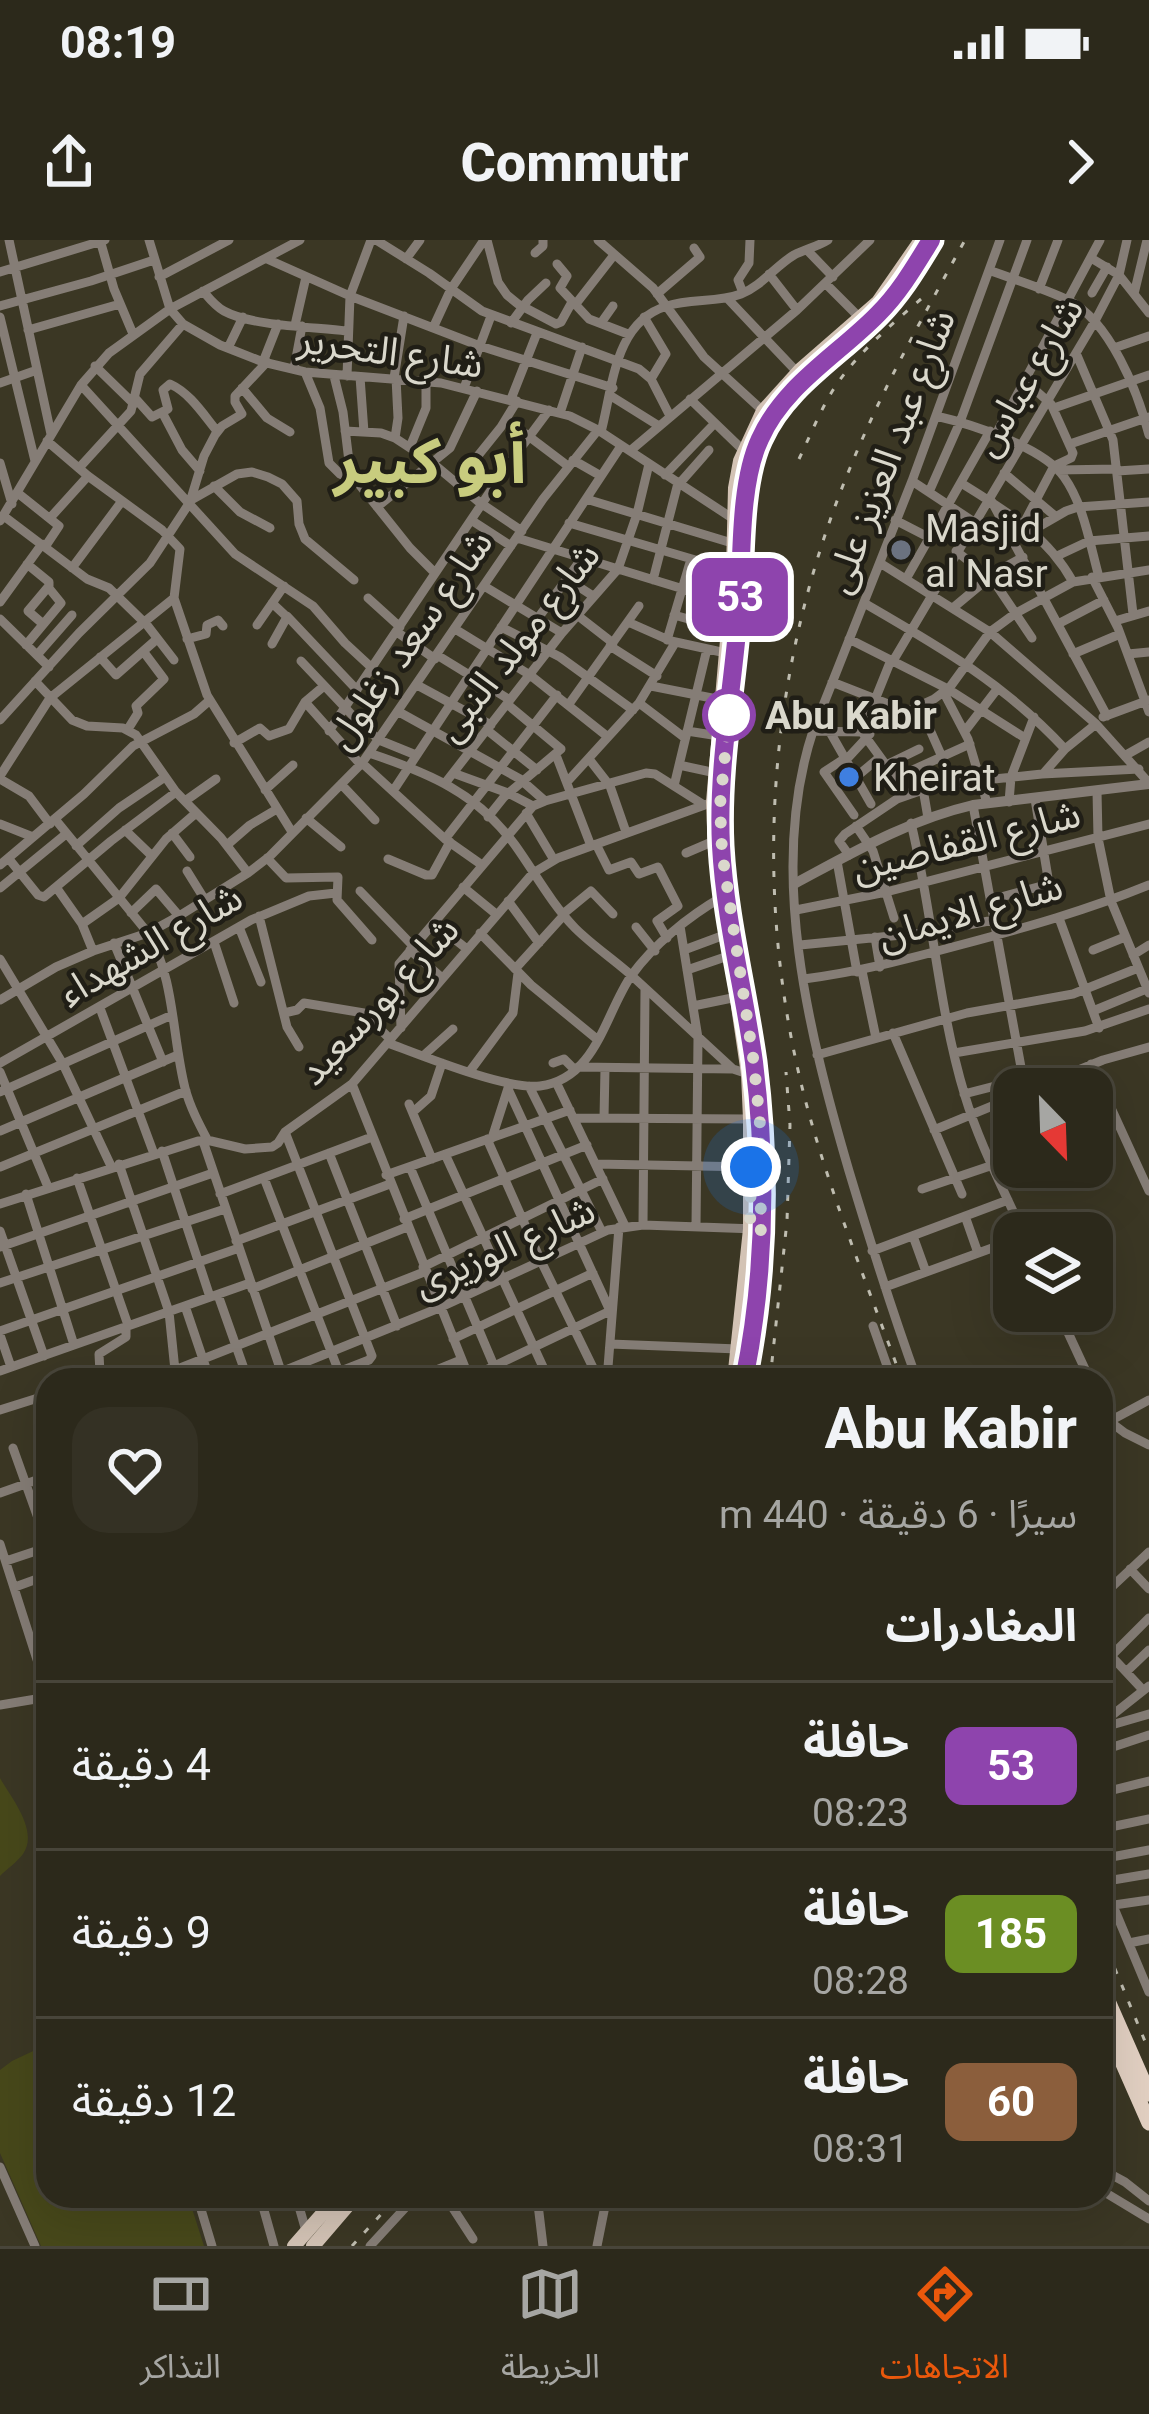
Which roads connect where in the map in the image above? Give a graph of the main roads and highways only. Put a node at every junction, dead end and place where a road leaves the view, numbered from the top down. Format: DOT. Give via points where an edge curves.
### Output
graph roads {
  1 [pos="920,241"];
  2 [pos="756,1229"];
  3 [pos="736,1368"];
  4 [pos="747,1368"];
  5 [pos="1113,2012"];
  6 [pos="1113,2041"];
  7 [pos="1149,2093"];
  8 [pos="1149,2122"];
  9 [pos="324,2208"];
  10 [pos="346,2208"];
  11 [pos="293,2246"];
  12 [pos="314,2246"];
  1 -- 2 [label="main road" via="905,283 880,313 770,418 746,497 720,805 758,1103"];
  1 -- 2 [label="main road" via="878,302 763,411 735,488 708,803 750,1120"];
  2 -- 3 [label="main road"];
  2 -- 4 [label="main road"];
  5 -- 7 [label="highway"];
  6 -- 8 [label="highway"];
  9 -- 11 [label="main road"];
  10 -- 12 [label="main road"];
}
